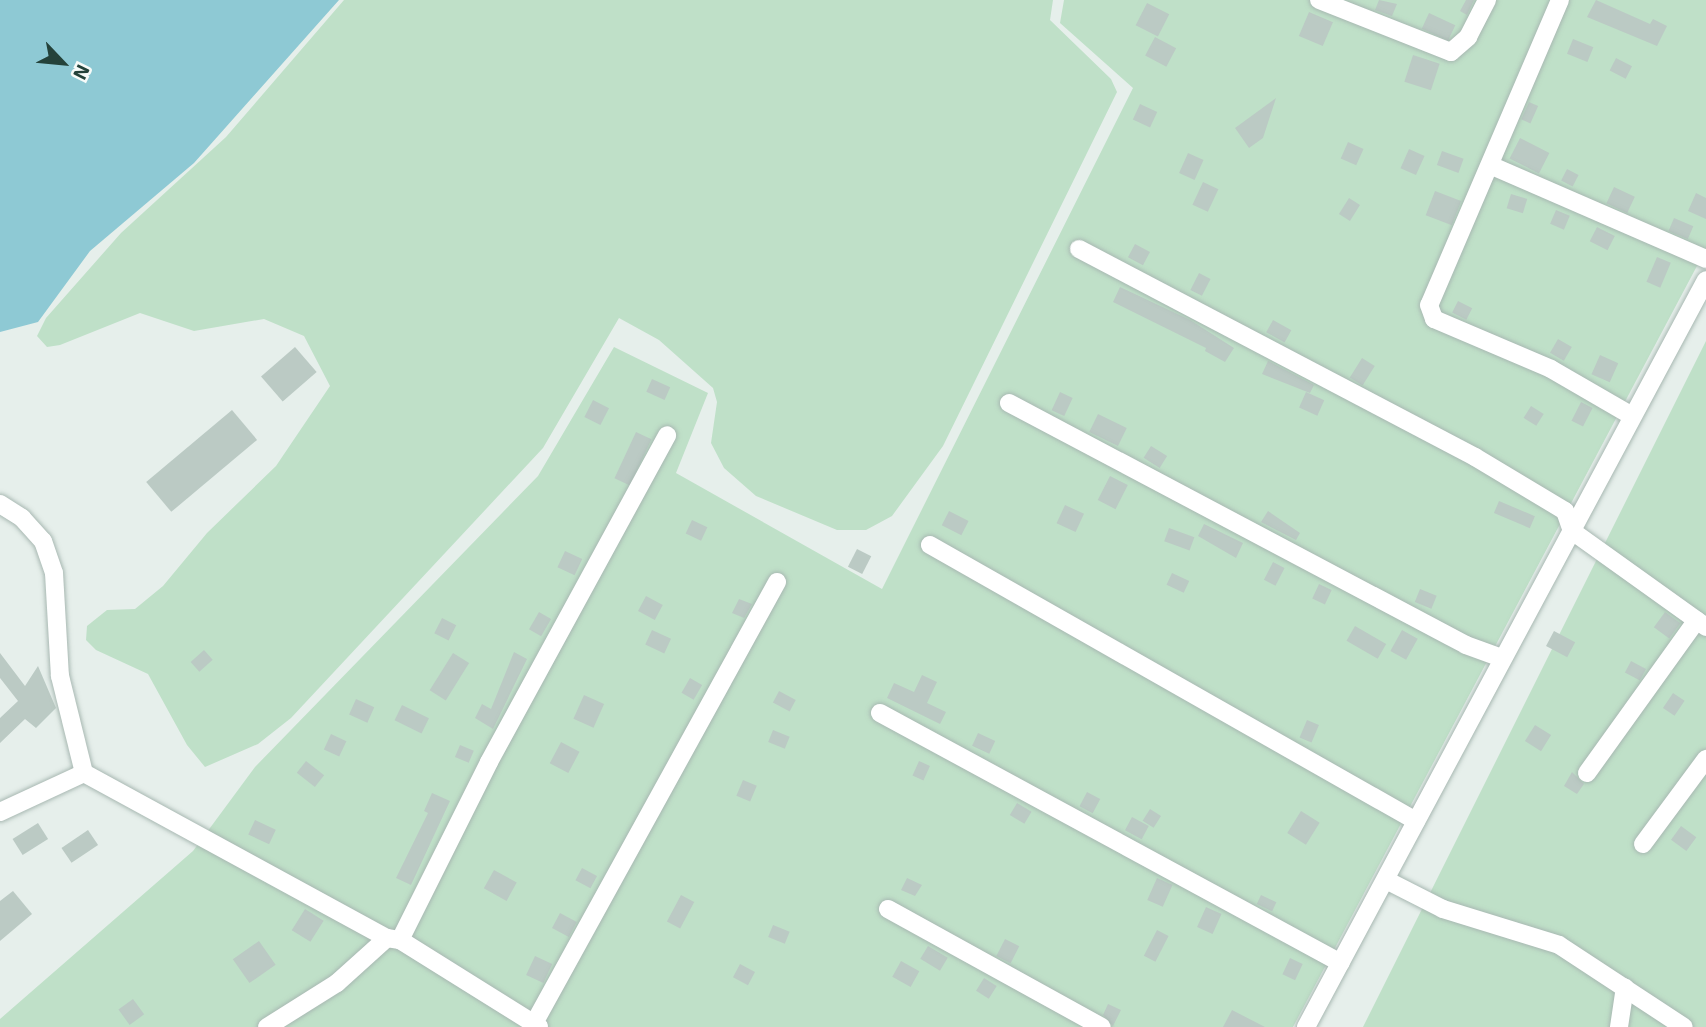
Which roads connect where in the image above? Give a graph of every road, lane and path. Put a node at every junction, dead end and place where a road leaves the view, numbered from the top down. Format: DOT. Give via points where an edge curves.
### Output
graph roads {
  1 [pos="1319,0"];
  2 [pos="1487,0"];
  3 [pos="1560,0"];
  4 [pos="1490,165"];
  5 [pos="1079,249"];
  6 [pos="1706,259"];
  7 [pos="1706,280"];
  8 [pos="1009,402"];
  9 [pos="1632,416"];
  10 [pos="667,435"];
  11 [pos="0,504"];
  12 [pos="1572,531"];
  13 [pos="930,545"];
  14 [pos="777,582"];
  15 [pos="1701,624"];
  16 [pos="1501,659"];
  17 [pos="880,713"];
  18 [pos="1706,759"];
  19 [pos="84,773"];
  20 [pos="1587,773"];
  21 [pos="0,812"];
  22 [pos="1416,821"];
  23 [pos="1643,844"];
  24 [pos="1386,880"];
  25 [pos="888,909"];
  26 [pos="393,939"];
  27 [pos="1341,963"];
  28 [pos="1625,987"];
  29 [pos="536,1026"];
  30 [pos="267,1027"];
  31 [pos="1102,1027"];
  32 [pos="1306,1027"];
  33 [pos="1619,1027"];
  34 [pos="1684,1027"];
  1 -- 2 [label="street" via="1451,52 1468,37"];
  3 -- 4 [label="street"];
  4 -- 6 [label="street"];
  4 -- 9 [label="street" via="1429,305 1434,319 1551,369"];
  5 -- 12 [label="street" via="1475,457 1565,511"];
  7 -- 9 [label="street"];
  8 -- 16 [label="street" via="1466,645"];
  9 -- 12 [label="street"];
  10 -- 26 [label="street"];
  11 -- 19 [label="street" via="22,518 43,541 54,573 60,676"];
  12 -- 15 [label="street"];
  12 -- 16 [label="street"];
  13 -- 22 [label="street"];
  14 -- 29 [label="street"];
  15 -- 20 [label="street"];
  16 -- 22 [label="street"];
  17 -- 27 [label="street"];
  18 -- 23 [label="street"];
  19 -- 21 [label="street"];
  19 -- 26 [label="street"];
  22 -- 24 [label="street"];
  24 -- 27 [label="street"];
  24 -- 28 [label="street" via="1443,909 1559,945"];
  25 -- 31 [label="street"];
  26 -- 29 [label="street"];
  26 -- 30 [label="street" via="337,983"];
  27 -- 32 [label="street"];
  28 -- 33 [label="street"];
  28 -- 34 [label="street"];
}
